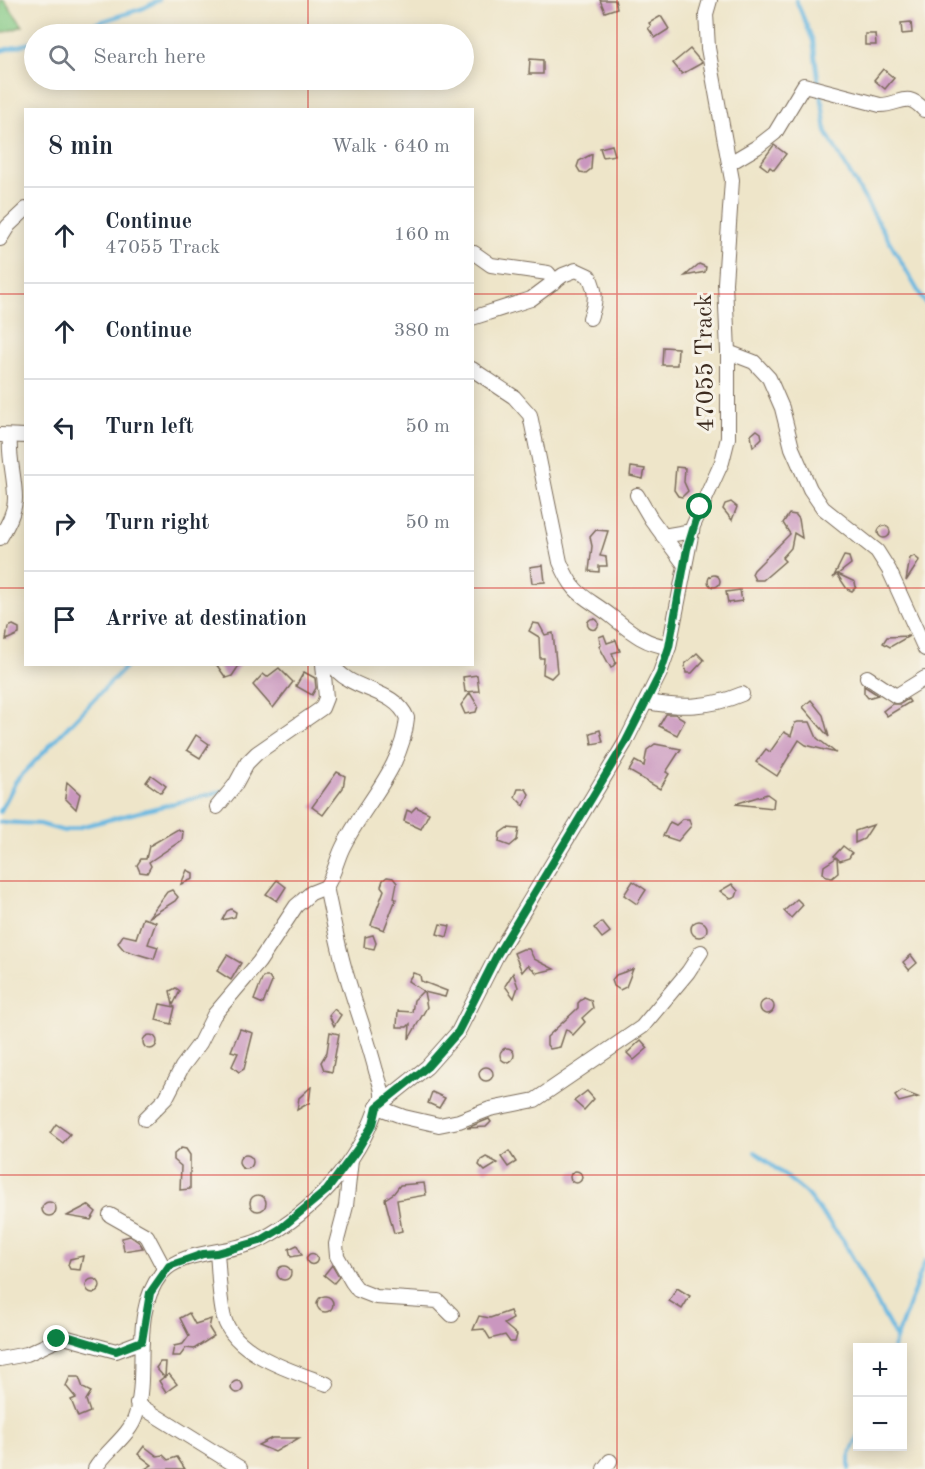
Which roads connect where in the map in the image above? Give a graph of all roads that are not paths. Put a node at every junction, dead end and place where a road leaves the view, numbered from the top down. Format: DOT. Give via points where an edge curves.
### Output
graph roads {
  1 [pos="710,0"];
  2 [pos="924,110"];
  3 [pos="730,164"];
  4 [pos="24,211"];
  5 [pos="0,239"];
  6 [pos="474,253"];
  7 [pos="555,282"];
  8 [pos="474,317"];
  9 [pos="590,318"];
  10 [pos="729,352"];
  11 [pos="474,370"];
  12 [pos="5,435"];
  13 [pos="24,436"];
  14 [pos="637,495"];
  15 [pos="692,531"];
  16 [pos="663,536"];
  17 [pos="0,538"];
  18 [pos="685,566"];
  19 [pos="669,647"];
  20 [pos="925,649"];
  21 [pos="322,666"];
  22 [pos="334,666"];
  23 [pos="867,677"];
  24 [pos="925,678"];
  25 [pos="742,694"];
  26 [pos="647,702"];
  27 [pos="217,807"];
  28 [pos="326,887"];
  29 [pos="701,952"];
  30 [pos="377,1107"];
  31 [pos="145,1119"];
  32 [pos="351,1160"];
  33 [pos="110,1215"];
  34 [pos="217,1253"];
  35 [pos="165,1270"];
  36 [pos="452,1315"];
  37 [pos="142,1341"];
  38 [pos="0,1359"];
  39 [pos="327,1384"];
  40 [pos="137,1404"];
  41 [pos="240,1468"];
  42 [pos="94,1469"];
  1 -- 3 [label="street, 47055 Track" via="706,14 708,48"];
  2 -- 3 [label="street" via="906,98 880,105 804,85 775,133"];
  3 -- 10 [label="street, 47055 Track" via="725,283"];
  4 -- 5 [label="street"];
  6 -- 7 [label="street" via="491,265 548,273"];
  7 -- 8 [label="street" via="531,299"];
  7 -- 9 [label="street" via="576,270 589,276 596,301"];
  10 -- 15 [label="street, 47055 Track" via="727,448"];
  10 -- 20 [label="street" via="754,362 769,378 810,489 823,508 877,551"];
  11 -- 19 [label="street" via="514,397 530,415 560,562 568,581 587,602 634,636"];
  12 -- 13 [label="street"];
  12 -- 17 [label="street" via="15,499"];
  14 -- 16 [label="street"];
  15 -- 16 [label="street"];
  15 -- 18 [label="street, 47055 Track"];
  16 -- 18 [label="street"];
  18 -- 19 [label="street, 47055 Track"];
  19 -- 26 [label="street, 47055 Track"];
  21 -- 27 [label="street" via="326,698 322,708 257,753"];
  22 -- 28 [label="street" via="344,678 391,700 407,718 394,765 342,849"];
  23 -- 24 [label="street" via="896,696"];
  25 -- 26 [label="street" via="710,706"];
  26 -- 30 [label="street, 47055 Track" via="497,955 458,1032 427,1067"];
  28 -- 30 [label="street" via="337,944 379,1082 382,1098"];
  28 -- 31 [label="street" via="296,906 259,962 214,1015 166,1098"];
  29 -- 30 [label="street" via="642,1027 534,1100 439,1125"];
  30 -- 32 [label="street" via="373,1124"];
  32 -- 34 [label="street" via="327,1190 280,1229 260,1241"];
  32 -- 36 [label="street" via="346,1206 336,1245 337,1256 351,1282 358,1290 376,1297 438,1302"];
  33 -- 35 [label="street" via="147,1236"];
  34 -- 35 [label="street" via="203,1254"];
  34 -- 39 [label="street" via="224,1318 229,1329 274,1364"];
  35 -- 37 [label="street" via="150,1293"];
  37 -- 38 [label="street" via="116,1351 64,1337 27,1354"];
  37 -- 40 [label="street"];
  40 -- 41 [label="street"];
  40 -- 42 [label="street" via="131,1425"];
}
